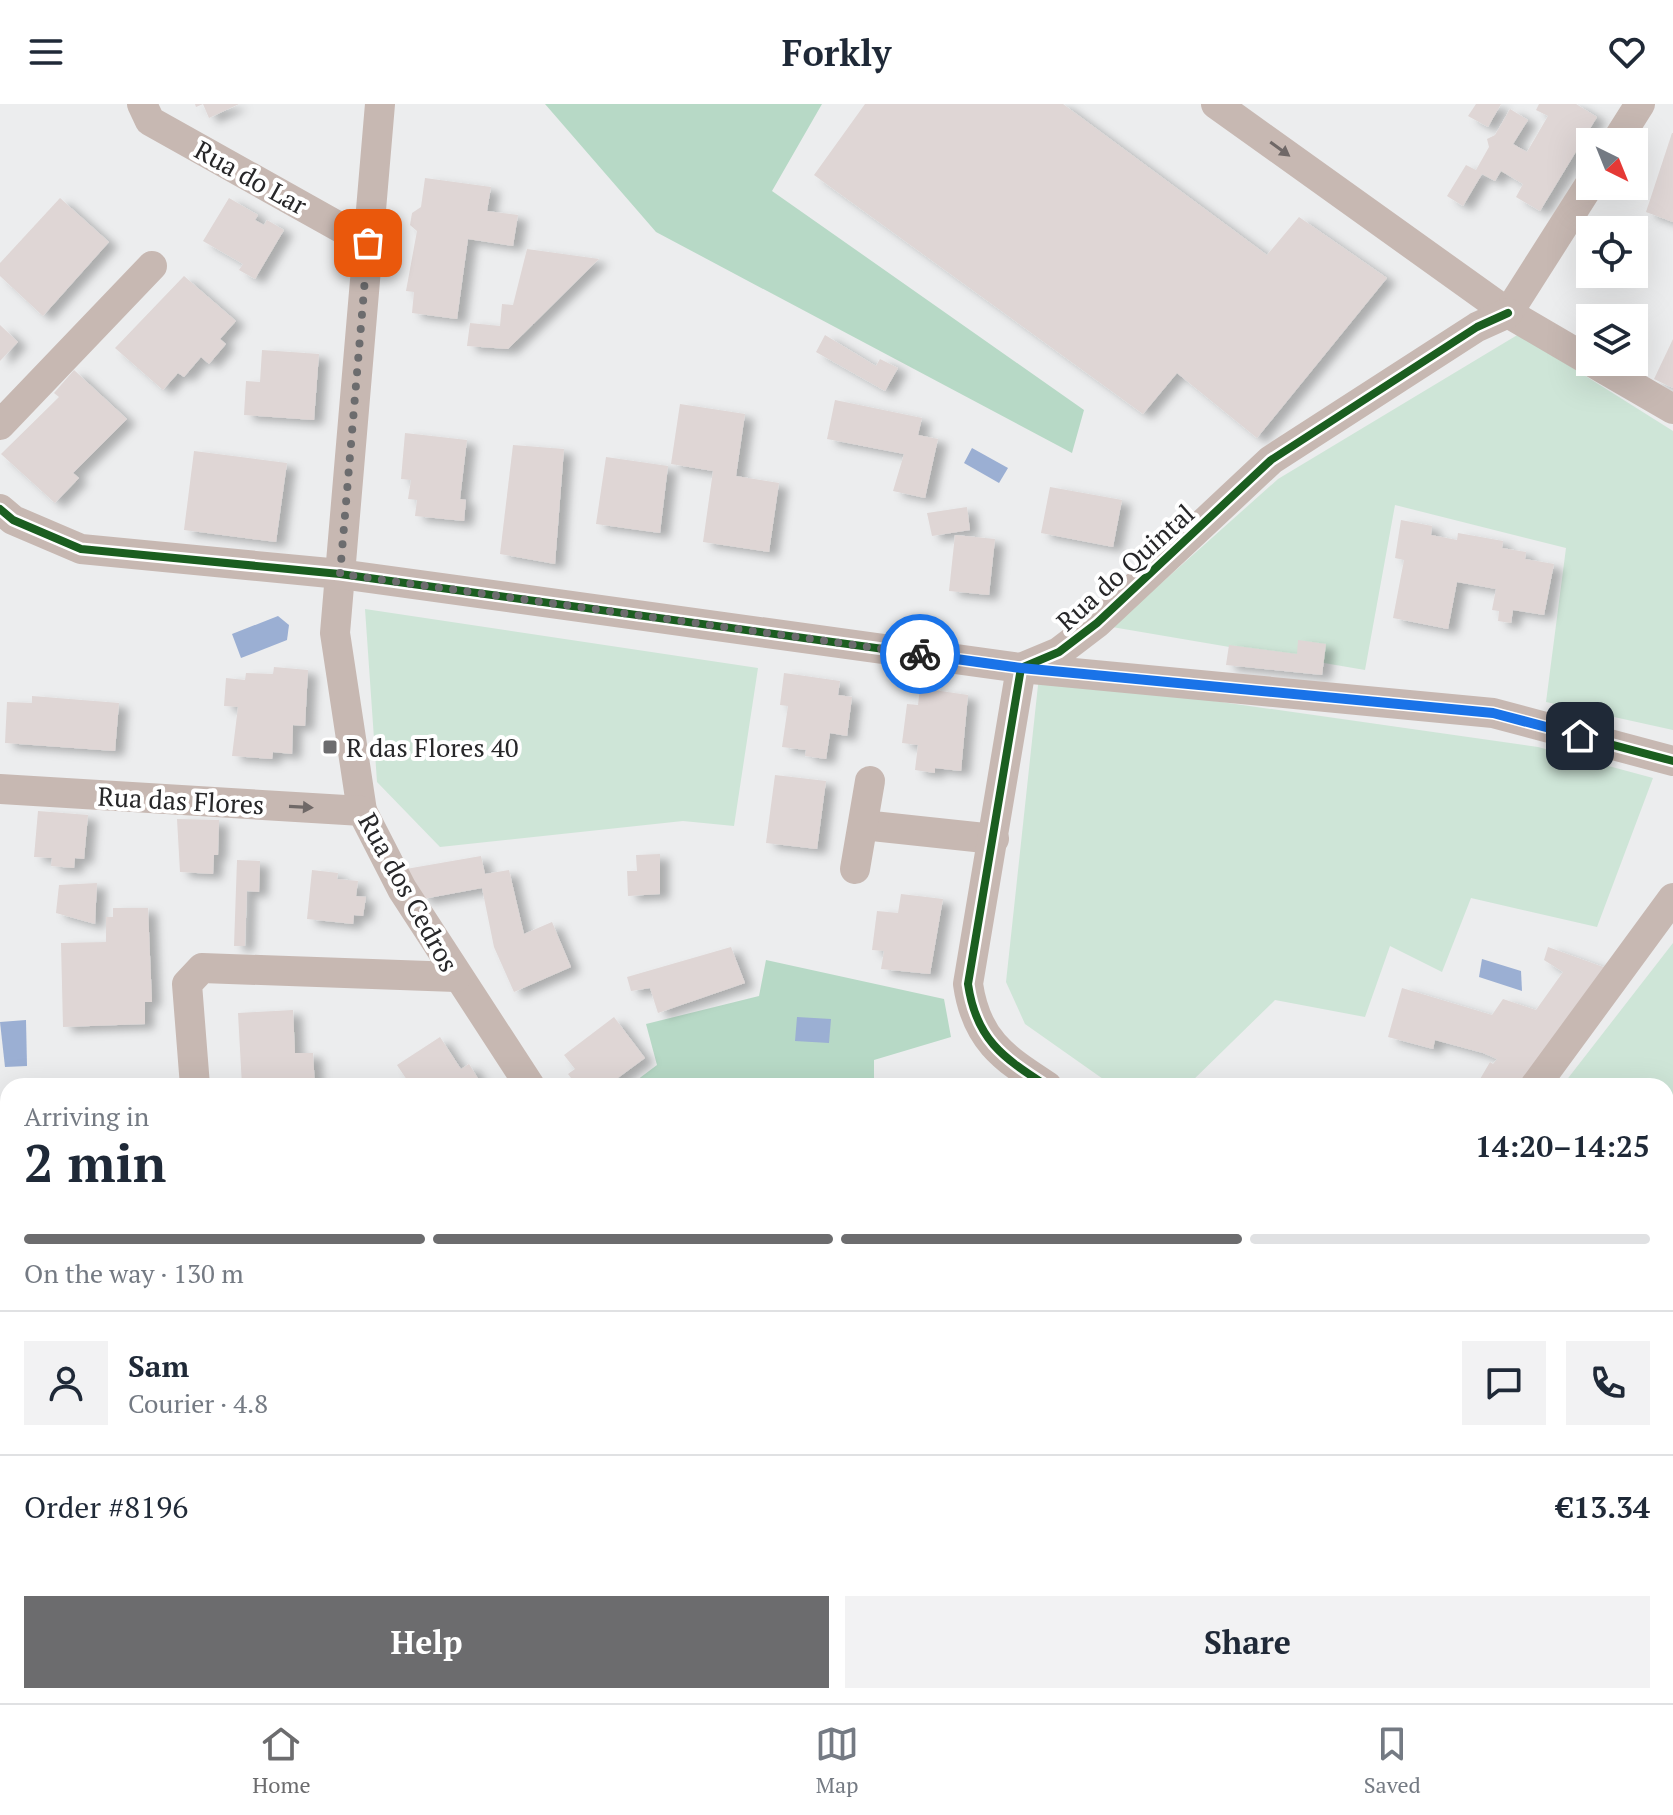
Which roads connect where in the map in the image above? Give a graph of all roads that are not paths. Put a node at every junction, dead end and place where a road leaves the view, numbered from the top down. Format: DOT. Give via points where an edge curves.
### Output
graph roads {
  1 [pos="142,104"];
  2 [pos="380,104"];
  3 [pos="1216,104"];
  4 [pos="1640,104"];
  5 [pos="1625,128"];
  6 [pos="1580,200"];
  7 [pos="368,243"];
  8 [pos="152,266"];
  9 [pos="1508,313"];
  10 [pos="1576,352"];
  11 [pos="1617,376"];
  12 [pos="1673,409"];
  13 [pos="0,425"];
  14 [pos="0,509"];
  15 [pos="340,574"];
  16 [pos="1021,668"];
  17 [pos="1673,761"];
  18 [pos="870,781"];
  19 [pos="0,789"];
  20 [pos="362,811"];
  21 [pos="863,825"];
  22 [pos="994,839"];
  23 [pos="855,869"];
  24 [pos="1673,898"];
  25 [pos="456,977"];
  26 [pos="194,1078"];
  27 [pos="525,1078"];
  28 [pos="1034,1078"];
  29 [pos="1541,1078"];
  1 -- 7 [label="street, Rua do Lar" via="150,121"];
  2 -- 7 [label="street, Rua dos Cedros"];
  3 -- 9 [label="street, one-way"];
  4 -- 5 [label="street"];
  6 -- 9 [label="street"];
  7 -- 15 [label="street, Rua dos Cedros"];
  8 -- 13 [label="street"];
  9 -- 10 [label="street"];
  9 -- 16 [label="street, Rua do Quintal" via="1477,327 1271,460 1097,623 1059,652"];
  11 -- 12 [label="street"];
  14 -- 15 [label="street" via="13,520 81,549"];
  15 -- 16 [label="street"];
  15 -- 20 [label="street, Rua dos Cedros" via="335,633"];
  16 -- 17 [label="street" via="1493,713"];
  16 -- 22 [label="street"];
  18 -- 21 [label="street"];
  19 -- 20 [label="street, Rua das Flores, one-way"];
  20 -- 25 [label="street, Rua dos Cedros"];
  21 -- 22 [label="street"];
  21 -- 23 [label="street"];
  22 -- 28 [label="street" via="968,984 972,1013 999,1056"];
  24 -- 29 [label="street"];
  25 -- 26 [label="street" via="202,968 187,984"];
  25 -- 27 [label="street, Rua dos Cedros"];
}
